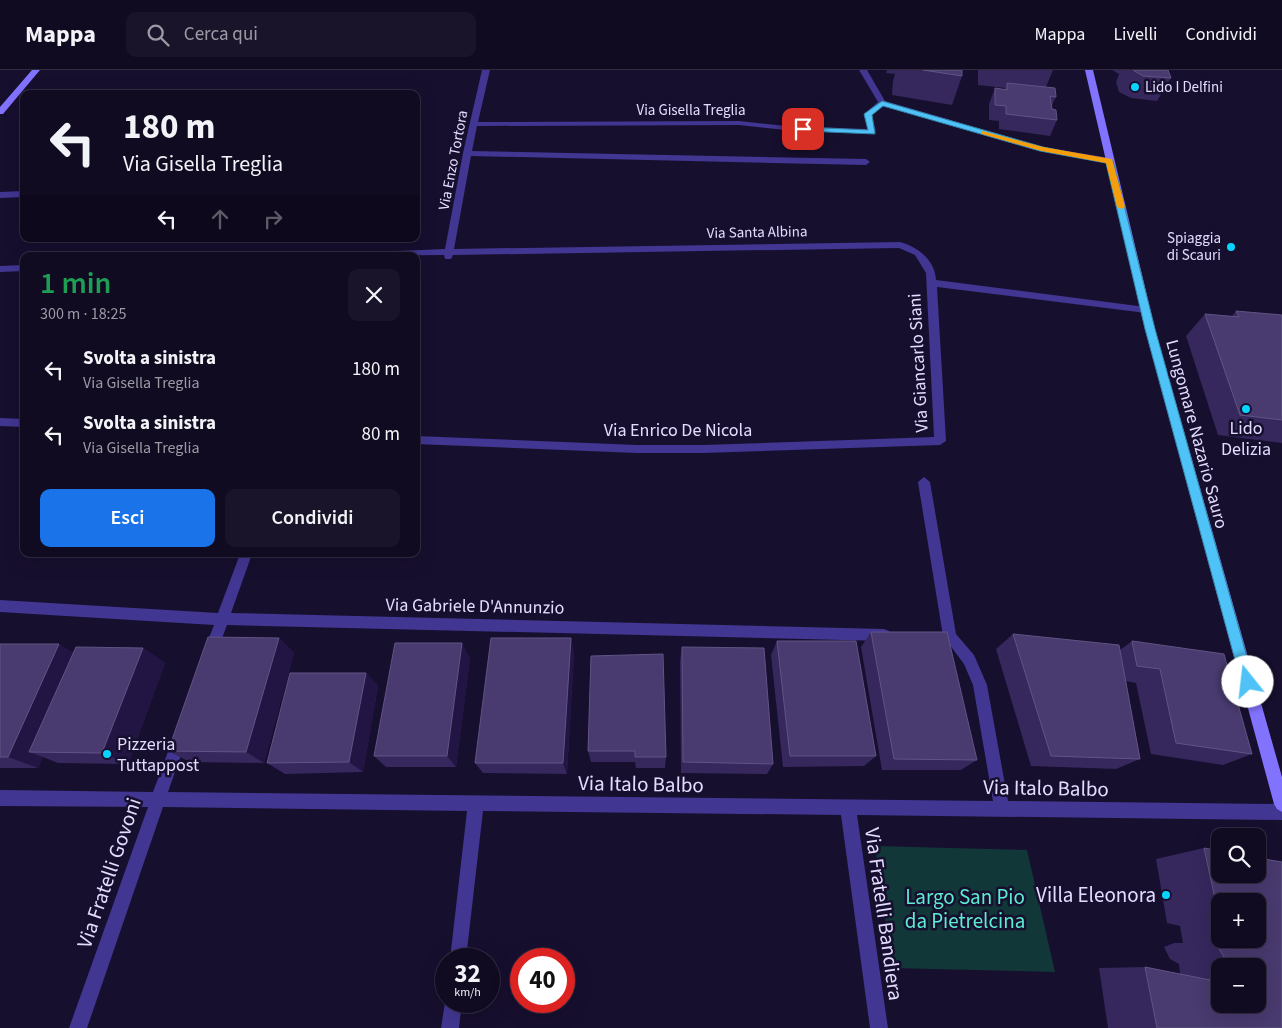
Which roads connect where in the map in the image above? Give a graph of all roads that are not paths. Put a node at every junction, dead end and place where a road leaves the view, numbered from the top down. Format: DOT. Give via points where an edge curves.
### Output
graph roads {
  1 [pos="36,70"];
  2 [pos="486,70"];
  3 [pos="863,70"];
  4 [pos="1089,70"];
  5 [pos="882,103"];
  6 [pos="0,112"];
  7 [pos="473,124"];
  8 [pos="467,153"];
  9 [pos="1110,161"];
  10 [pos="866,162"];
  11 [pos="20,194"];
  12 [pos="0,195"];
  13 [pos="448,254"];
  14 [pos="420,255"];
  15 [pos="20,268"];
  16 [pos="0,269"];
  17 [pos="932,283"];
  18 [pos="1146,310"];
  19 [pos="0,422"];
  20 [pos="20,423"];
  21 [pos="420,440"];
  22 [pos="940,441"];
  23 [pos="924,482"];
  24 [pos="245,557"];
  25 [pos="0,606"];
  26 [pos="222,619"];
  27 [pos="900,635"];
  28 [pos="206,664"];
  29 [pos="184,727"];
  30 [pos="0,798"];
  31 [pos="158,799"];
  32 [pos="476,803"];
  33 [pos="1282,804"];
  34 [pos="848,807"];
  35 [pos="1002,809"];
  36 [pos="1282,812"];
  37 [pos="459,948"];
  38 [pos="452,1013"];
  39 [pos="78,1028"];
  40 [pos="450,1028"];
  41 [pos="879,1028"];
  1 -- 6 [label="street"];
  2 -- 7 [label="street, Via Enzo Tortora"];
  3 -- 5 [label="street"];
  4 -- 9 [label="street, Lungomare Nazario Sauro"];
  5 -- 7 [label="street, Via Gisella Treglia" via="868,114 872,132 739,123"];
  5 -- 9 [label="street" via="1042,149"];
  7 -- 8 [label="street, Via Enzo Tortora"];
  8 -- 10 [label="street"];
  8 -- 13 [label="street, Via Enzo Tortora"];
  9 -- 18 [label="street, Lungomare Nazario Sauro"];
  11 -- 12 [label="street"];
  13 -- 14 [label="street, Via Santa Albina"];
  13 -- 17 [label="street, Via Santa Albina" via="900,245 918,254 930,273"];
  15 -- 16 [label="street"];
  17 -- 18 [label="street"];
  17 -- 22 [label="street, Via Giancarlo Siani"];
  18 -- 33 [label="street, Lungomare Nazario Sauro"];
  19 -- 20 [label="street"];
  21 -- 22 [label="street, Via Enrico De Nicola" via="703,449"];
  23 -- 35 [label="street" via="945,636 969,660 980,685"];
  24 -- 26 [label="street"];
  25 -- 26 [label="street, Via Gabriele D'Annunzio"];
  26 -- 27 [label="street, Via Gabriele D'Annunzio"];
  26 -- 28 [label="street"];
  29 -- 31 [label="street, Via Fratelli Govoni"];
  30 -- 31 [label="street, Via Italo Balbo"];
  31 -- 32 [label="street, Via Italo Balbo"];
  31 -- 39 [label="street, Via Fratelli Govoni"];
  32 -- 34 [label="street, Via Italo Balbo"];
  32 -- 37 [label="street"];
  34 -- 35 [label="street, Via Italo Balbo"];
  34 -- 41 [label="street, Via Fratelli Bandiera"];
  35 -- 36 [label="street, Via Italo Balbo"];
  38 -- 40 [label="street"];
}
